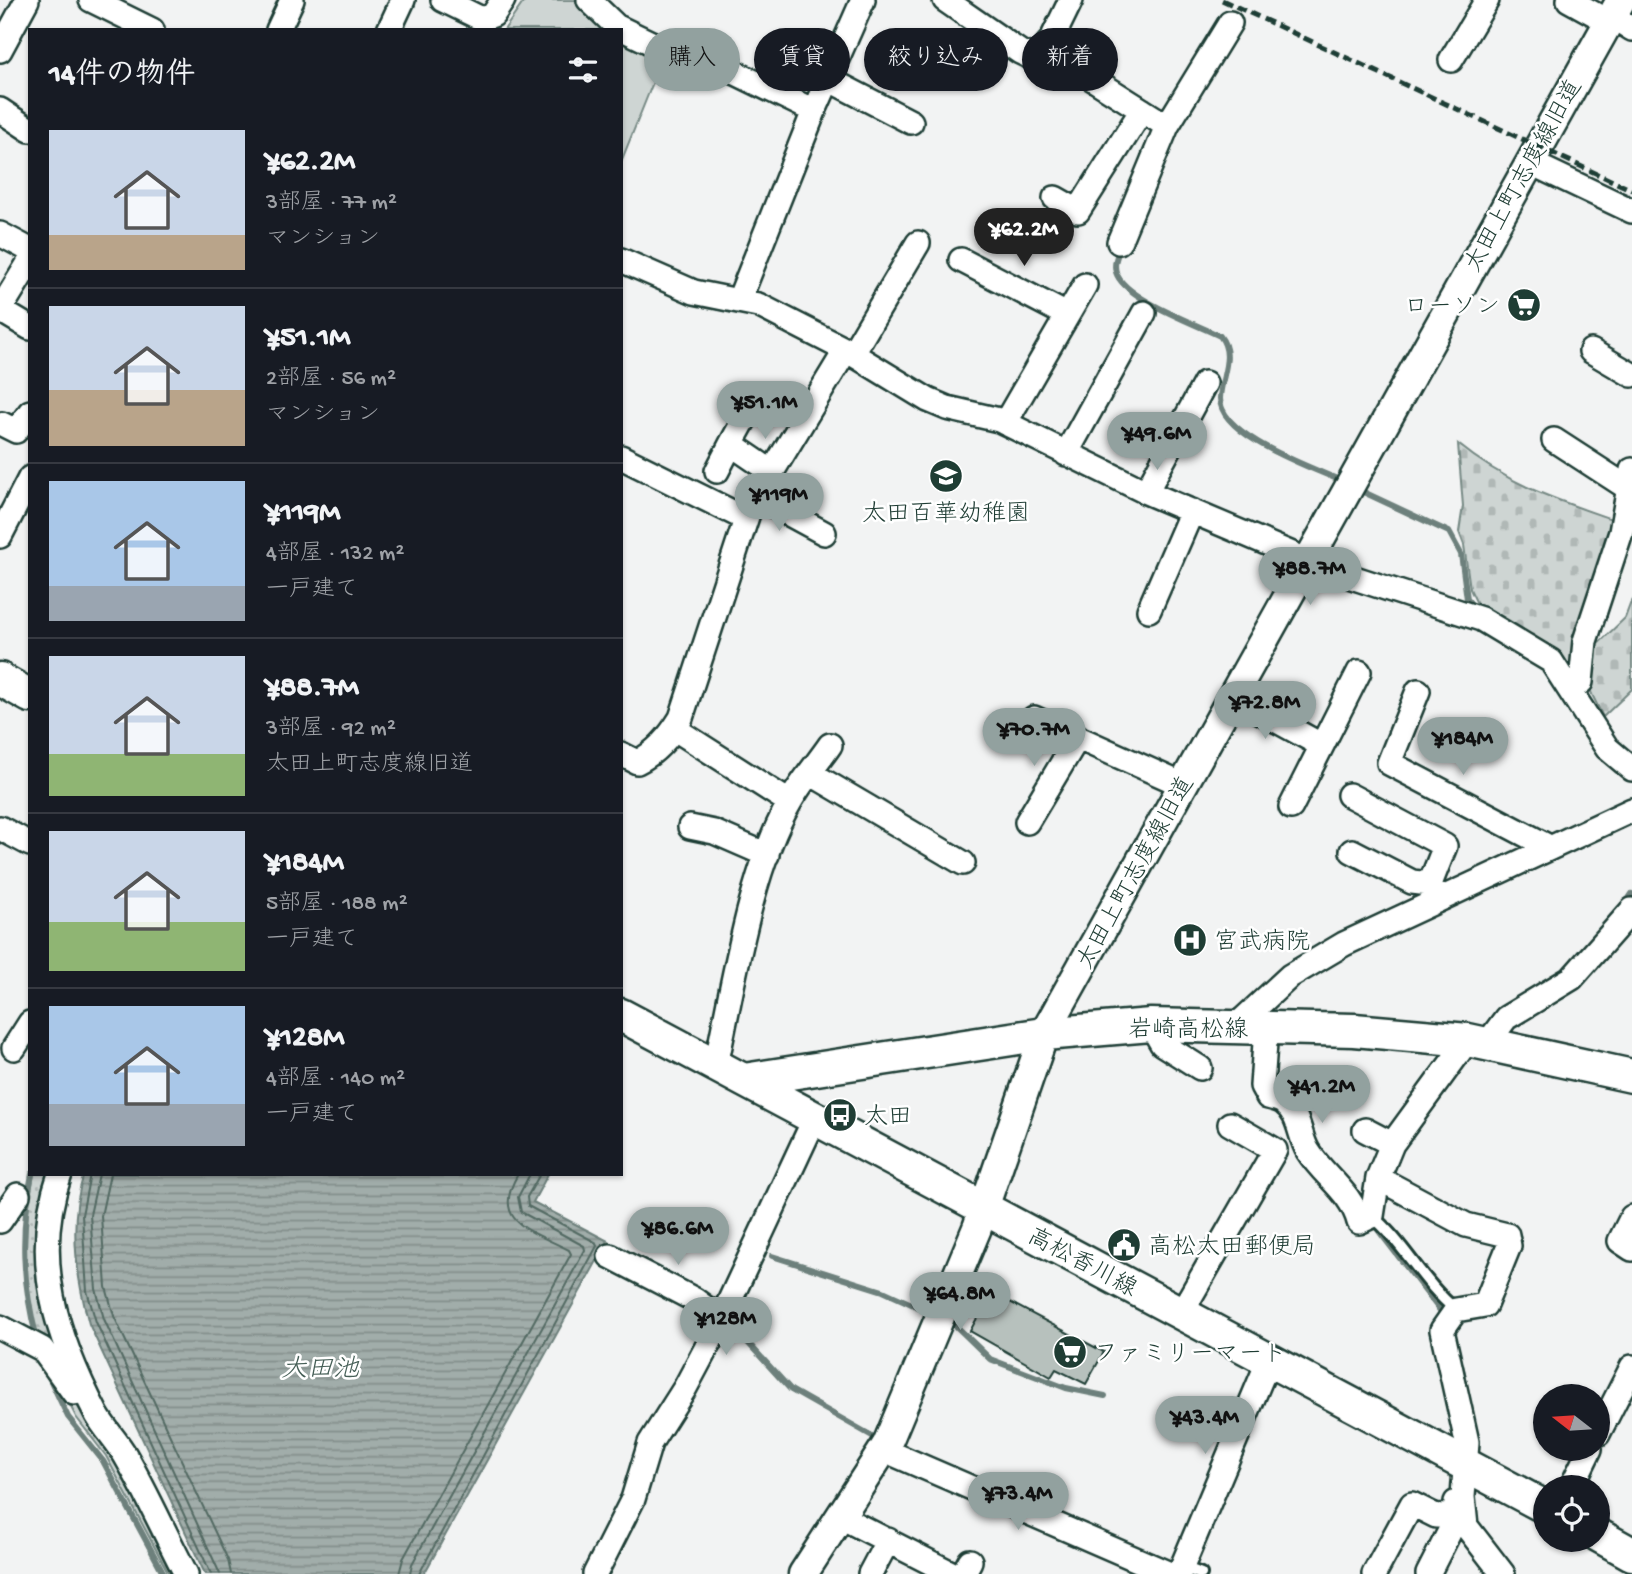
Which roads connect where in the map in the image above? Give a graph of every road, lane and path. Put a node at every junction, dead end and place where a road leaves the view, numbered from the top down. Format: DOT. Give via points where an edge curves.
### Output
graph roads {
  1 [pos="27,0"];
  2 [pos="91,0"];
  3 [pos="292,0"];
  4 [pos="403,0"];
  5 [pos="443,0"];
  6 [pos="503,0"];
  7 [pos="589,0"];
  8 [pos="863,0"];
  9 [pos="945,0"];
  10 [pos="1072,0"];
  11 [pos="1487,0"];
  12 [pos="1569,0"];
  13 [pos="1619,17"];
  14 [pos="1230,23"];
  15 [pos="148,28"];
  16 [pos="279,28"];
  17 [pos="390,28"];
  18 [pos="620,28"];
  19 [pos="1058,28"];
  20 [pos="623,29"];
  21 [pos="850,29"];
  22 [pos="0,50"];
  23 [pos="1022,50"];
  24 [pos="1451,60"];
  25 [pos="850,90"];
  26 [pos="823,91"];
  27 [pos="1112,91"];
  28 [pos="0,110"];
  29 [pos="1142,110"];
  30 [pos="814,111"];
  31 [pos="911,122"];
  32 [pos="1167,127"];
  33 [pos="28,130"];
  34 [pos="1529,162"];
  35 [pos="1055,198"];
  36 [pos="1632,211"];
  37 [pos="0,234"];
  38 [pos="1119,242"];
  39 [pos="918,243"];
  40 [pos="28,249"];
  41 [pos="961,260"];
  42 [pos="623,261"];
  43 [pos="28,264"];
  44 [pos="1085,285"];
  45 [pos="739,300"];
  46 [pos="0,310"];
  47 [pos="1144,313"];
  48 [pos="1068,315"];
  49 [pos="28,327"];
  50 [pos="1591,351"];
  51 [pos="849,352"];
  52 [pos="1632,375"];
  53 [pos="1205,383"];
  54 [pos="748,413"];
  55 [pos="28,415"];
  56 [pos="1005,423"];
  57 [pos="2,424"];
  58 [pos="1553,440"];
  59 [pos="731,444"];
  60 [pos="1066,454"];
  61 [pos="623,458"];
  62 [pos="717,471"];
  63 [pos="772,472"];
  64 [pos="1631,475"];
  65 [pos="28,482"];
  66 [pos="1146,492"];
  67 [pos="754,495"];
  68 [pos="1192,511"];
  69 [pos="1627,516"];
  70 [pos="744,518"];
  71 [pos="824,533"];
  72 [pos="0,536"];
  73 [pos="1309,559"];
  74 [pos="1149,610"];
  75 [pos="1359,672"];
  76 [pos="0,679"];
  77 [pos="1576,686"];
  78 [pos="1418,691"];
  79 [pos="28,695"];
  80 [pos="1232,696"];
  81 [pos="675,729"];
  82 [pos="1025,732"];
  83 [pos="1078,737"];
  84 [pos="830,745"];
  85 [pos="1321,745"];
  86 [pos="625,764"];
  87 [pos="1632,769"];
  88 [pos="810,773"];
  89 [pos="1183,785"];
  90 [pos="1349,795"];
  91 [pos="789,802"];
  92 [pos="1291,807"];
  93 [pos="1632,810"];
  94 [pos="1027,822"];
  95 [pos="690,827"];
  96 [pos="0,828"];
  97 [pos="28,843"];
  98 [pos="1549,848"];
  99 [pos="1352,850"];
  100 [pos="767,855"];
  101 [pos="962,863"];
  102 [pos="1434,892"];
  103 [pos="1628,921"];
  104 [pos="623,1016"];
  105 [pos="1151,1025"];
  106 [pos="28,1026"];
  107 [pos="1235,1027"];
  108 [pos="1266,1028"];
  109 [pos="1044,1034"];
  110 [pos="1477,1042"];
  111 [pos="14,1048"];
  112 [pos="716,1065"];
  113 [pos="1200,1068"];
  114 [pos="1632,1076"];
  115 [pos="744,1080"];
  116 [pos="815,1118"];
  117 [pos="1230,1124"];
  118 [pos="1365,1130"];
  119 [pos="1392,1144"];
  120 [pos="60,1176"];
  121 [pos="1378,1178"];
  122 [pos="18,1195"];
  123 [pos="981,1207"];
  124 [pos="1632,1217"];
  125 [pos="1375,1219"];
  126 [pos="0,1221"];
  127 [pos="1632,1249"];
  128 [pos="610,1256"];
  129 [pos="1181,1313"];
  130 [pos="721,1319"];
  131 [pos="1451,1319"];
  132 [pos="0,1327"];
  133 [pos="1269,1360"];
  134 [pos="1632,1367"];
  135 [pos="1610,1410"];
  136 [pos="99,1418"];
  137 [pos="886,1445"];
  138 [pos="1471,1467"];
  139 [pos="1533,1501"];
  140 [pos="1455,1515"];
  141 [pos="839,1516"];
  142 [pos="888,1541"];
  143 [pos="1610,1541"];
  144 [pos="1632,1553"];
  145 [pos="962,1570"];
  146 [pos="1183,1572"];
  147 [pos="186,1574"];
  148 [pos="594,1574"];
  149 [pos="803,1574"];
  150 [pos="870,1574"];
  151 [pos="1374,1574"];
  152 [pos="1428,1574"];
  153 [pos="1503,1574"];
  1 -- 22 [label="street"];
  2 -- 15 [label="street"];
  3 -- 16 [label="street"];
  4 -- 17 [label="street"];
  5 -- 6 [label="street" via="482,19 493,15"];
  7 -- 18 [label="street"];
  8 -- 21 [label="street"];
  9 -- 23 [label="street"];
  10 -- 19 [label="street"];
  11 -- 24 [label="street"];
  12 -- 13 [label="street"];
  13 -- 34 [label="street, 太田上町志度線旧道"];
  14 -- 32 [label="street"];
  20 -- 30 [label="street" via="666,50 701,56"];
  25 -- 31 [label="street"];
  26 -- 30 [label="street"];
  27 -- 29 [label="street"];
  28 -- 33 [label="street"];
  29 -- 32 [label="street"];
  29 -- 35 [label="street" via="1078,211"];
  30 -- 45 [label="street"];
  32 -- 38 [label="street"];
  34 -- 36 [label="street"];
  34 -- 73 [label="street, 太田上町志度線旧道"];
  37 -- 40 [label="street"];
  39 -- 51 [label="street"];
  41 -- 48 [label="street"];
  42 -- 45 [label="street" via="694,292"];
  43 -- 46 [label="street"];
  44 -- 48 [label="street"];
  45 -- 51 [label="street"];
  46 -- 49 [label="street"];
  47 -- 60 [label="street"];
  48 -- 56 [label="street"];
  50 -- 52 [label="street"];
  51 -- 56 [label="street" via="928,400"];
  51 -- 63 [label="street"];
  53 -- 66 [label="street"];
  54 -- 59 [label="street"];
  55 -- 57 [label="street" via="16,431"];
  56 -- 60 [label="street"];
  58 -- 64 [label="street"];
  59 -- 62 [label="street"];
  59 -- 63 [label="street"];
  60 -- 66 [label="street"];
  61 -- 70 [label="street"];
  63 -- 67 [label="street"];
  64 -- 69 [label="street"];
  65 -- 72 [label="street"];
  66 -- 68 [label="street"];
  67 -- 70 [label="street"];
  67 -- 71 [label="street"];
  68 -- 73 [label="street"];
  68 -- 74 [label="street"];
  69 -- 77 [label="street" via="1585,641"];
  70 -- 81 [label="street"];
  73 -- 77 [label="street" via="1481,620 1551,661"];
  73 -- 80 [label="street, 太田上町志度線旧道"];
  75 -- 85 [label="street"];
  76 -- 79 [label="main road"];
  77 -- 87 [label="street" via="1607,748"];
  78 -- 98 [label="street" via="1389,763"];
  80 -- 85 [label="street"];
  80 -- 89 [label="street, 太田上町志度線旧道"];
  81 -- 86 [label="street" via="646,758"];
  81 -- 91 [label="street"];
  82 -- 83 [label="street" via="1034,718"];
  83 -- 89 [label="street"];
  83 -- 94 [label="street"];
  84 -- 88 [label="street"];
  85 -- 92 [label="street"];
  88 -- 91 [label="street"];
  88 -- 101 [label="street"];
  89 -- 109 [label="street, 太田上町志度線旧道"];
  90 -- 102 [label="street" via="1445,846"];
  91 -- 100 [label="street"];
  93 -- 98 [label="street"];
  95 -- 100 [label="street" via="714,832"];
  96 -- 97 [label="street"];
  98 -- 102 [label="street"];
  99 -- 102 [label="street"];
  100 -- 112 [label="street" via="742,943"];
  102 -- 107 [label="street" via="1290,976"];
  103 -- 110 [label="street" via="1572,978 1506,1018"];
  104 -- 112 [label="main road, 高松香川線"];
  105 -- 107 [label="main road, 岩崎高松線"];
  105 -- 109 [label="main road, 岩崎高松線"];
  105 -- 113 [label="street" via="1162,1044"];
  106 -- 111 [label="street"];
  107 -- 108 [label="main road, 岩崎高松線"];
  108 -- 110 [label="main road, 岩崎高松線" via="1354,1030"];
  108 -- 125 [label="street" via="1262,1086 1268,1097 1283,1102 1292,1113 1306,1149 1349,1197 1359,1222"];
  109 -- 115 [label="main road, 岩崎高松線"];
  109 -- 123 [label="street, 太田上町志度線旧道"];
  110 -- 114 [label="main road, 岩崎高松線"];
  110 -- 119 [label="street"];
  112 -- 115 [label="main road, 高松香川線"];
  115 -- 116 [label="main road, 高松香川線"];
  116 -- 123 [label="main road, 高松香川線"];
  116 -- 130 [label="street"];
  117 -- 129 [label="street" via="1275,1150"];
  118 -- 119 [label="street"];
  119 -- 121 [label="street"];
  120 -- 136 [label="street" via="46,1244 50,1296 64,1344"];
  121 -- 125 [label="street"];
  121 -- 131 [label="street" via="1466,1225 1507,1235 1509,1246 1485,1305"];
  122 -- 126 [label="street"];
  123 -- 129 [label="main road, 高松香川線"];
  123 -- 137 [label="street, 太田上町志度線旧道" via="977,1228"];
  124 -- 127 [label="street" via="1620,1241"];
  125 -- 131 [label="lane" via="1439,1296"];
  128 -- 130 [label="street" via="695,1300"];
  129 -- 133 [label="main road, 高松香川線"];
  130 -- 148 [label="street" via="650,1443 633,1499"];
  131 -- 138 [label="street" via="1442,1330"];
  132 -- 136 [label="street" via="40,1348 84,1408"];
  133 -- 138 [label="main road, 高松香川線"];
  133 -- 146 [label="street"];
  134 -- 135 [label="street"];
  136 -- 147 [label="street" via="124,1452"];
  137 -- 141 [label="street, 太田上町志度線旧道"];
  137 -- 146 [label="street"];
  138 -- 139 [label="main road, 高松香川線"];
  138 -- 140 [label="street"];
  138 -- 153 [label="street" via="1463,1497 1466,1526"];
  140 -- 151 [label="street" via="1436,1516 1412,1504"];
  140 -- 152 [label="street"];
  141 -- 142 [label="street"];
  141 -- 149 [label="street, 太田上町志度線旧道"];
  142 -- 145 [label="street"];
  142 -- 150 [label="street"];
  143 -- 144 [label="main road"];
}
